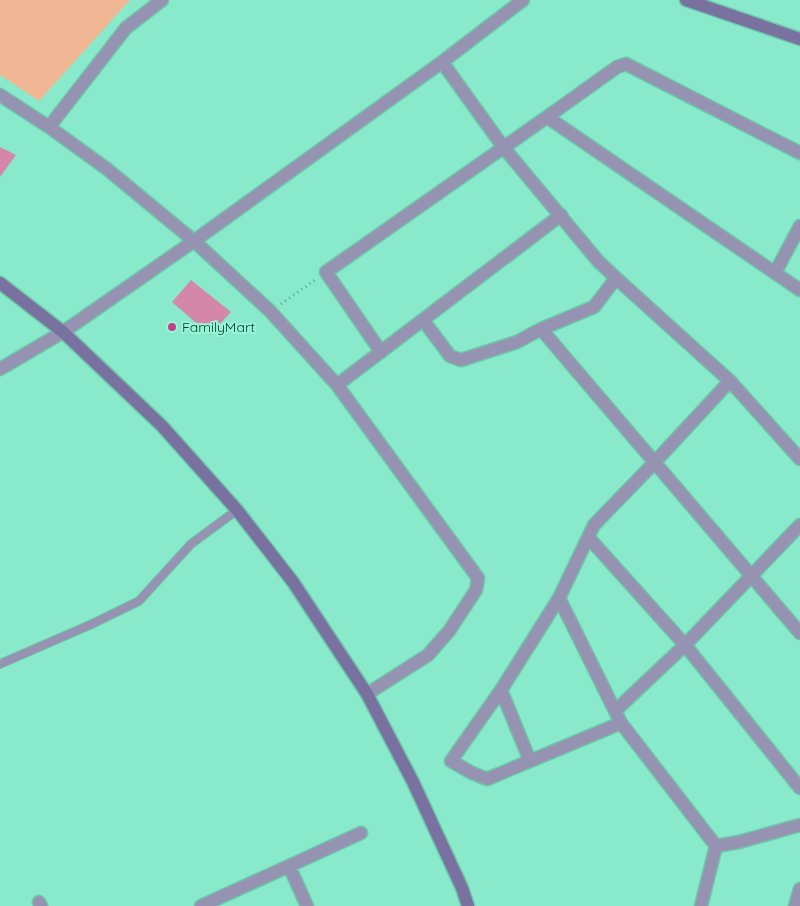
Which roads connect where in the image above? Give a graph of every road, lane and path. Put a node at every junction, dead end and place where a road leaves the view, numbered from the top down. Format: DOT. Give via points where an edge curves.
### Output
graph roads {
  1 [pos="162,0"];
  2 [pos="523,0"];
  3 [pos="686,0"];
  4 [pos="800,39"];
  5 [pos="442,62"];
  6 [pos="0,95"];
  7 [pos="547,117"];
  8 [pos="49,127"];
  9 [pos="504,148"];
  10 [pos="800,153"];
  11 [pos="561,215"];
  12 [pos="800,226"];
  13 [pos="194,241"];
  14 [pos="326,272"];
  15 [pos="775,273"];
  16 [pos="616,278"];
  17 [pos="0,283"];
  18 [pos="800,290"];
  19 [pos="270,311"];
  20 [pos="423,320"];
  21 [pos="541,329"];
  22 [pos="63,332"];
  23 [pos="381,352"];
  24 [pos="0,369"];
  25 [pos="730,381"];
  26 [pos="337,385"];
  27 [pos="800,459"];
  28 [pos="654,463"];
  29 [pos="237,510"];
  30 [pos="800,525"];
  31 [pos="589,538"];
  32 [pos="752,576"];
  33 [pos="559,598"];
  34 [pos="800,633"];
  35 [pos="684,645"];
  36 [pos="0,664"];
  37 [pos="501,690"];
  38 [pos="367,694"];
  39 [pos="618,717"];
  40 [pos="530,761"];
  41 [pos="800,788"];
  42 [pos="800,824"];
  43 [pos="361,833"];
  44 [pos="716,846"];
  45 [pos="289,866"];
  46 [pos="800,889"];
  47 [pos="201,906"];
  48 [pos="307,906"];
  49 [pos="468,906"];
  50 [pos="701,906"];
  51 [pos="795,906"];
  1 -- 8 [label="street" via="126,28"];
  2 -- 5 [label="street"];
  3 -- 4 [label="street"];
  5 -- 9 [label="street"];
  5 -- 13 [label="street"];
  6 -- 8 [label="street"];
  7 -- 9 [label="street"];
  7 -- 10 [label="street" via="617,67 626,64"];
  7 -- 15 [label="street"];
  8 -- 13 [label="street" via="107,169"];
  9 -- 11 [label="street"];
  9 -- 14 [label="street"];
  11 -- 16 [label="street"];
  11 -- 20 [label="street"];
  12 -- 15 [label="street"];
  13 -- 19 [label="street"];
  13 -- 22 [label="street"];
  14 -- 19 [label="path"];
  14 -- 23 [label="street"];
  15 -- 18 [label="street"];
  16 -- 21 [label="street" via="594,307"];
  16 -- 25 [label="street"];
  17 -- 22 [label="street"];
  19 -- 26 [label="street"];
  20 -- 21 [label="street" via="450,356 461,360 517,342"];
  20 -- 23 [label="street"];
  21 -- 28 [label="street"];
  22 -- 24 [label="street"];
  22 -- 29 [label="street" via="162,426"];
  23 -- 26 [label="street"];
  25 -- 27 [label="street"];
  25 -- 28 [label="street"];
  26 -- 38 [label="street" via="478,578 476,590 449,632 428,654"];
  28 -- 31 [label="street" via="594,525"];
  28 -- 32 [label="street"];
  29 -- 36 [label="lane" via="191,544 139,601"];
  29 -- 38 [label="street" via="293,582"];
  30 -- 32 [label="street"];
  31 -- 33 [label="street"];
  31 -- 35 [label="street"];
  32 -- 34 [label="street"];
  32 -- 35 [label="street"];
  33 -- 37 [label="street"];
  33 -- 39 [label="street"];
  35 -- 39 [label="street"];
  35 -- 41 [label="street"];
  37 -- 40 [label="street"];
  37 -- 40 [label="street" via="451,761 487,779"];
  38 -- 49 [label="street" via="413,782"];
  39 -- 40 [label="street"];
  39 -- 44 [label="street"];
  42 -- 44 [label="street"];
  43 -- 45 [label="street"];
  44 -- 50 [label="street"];
  45 -- 47 [label="street"];
  45 -- 48 [label="street"];
  46 -- 51 [label="street"];
}
